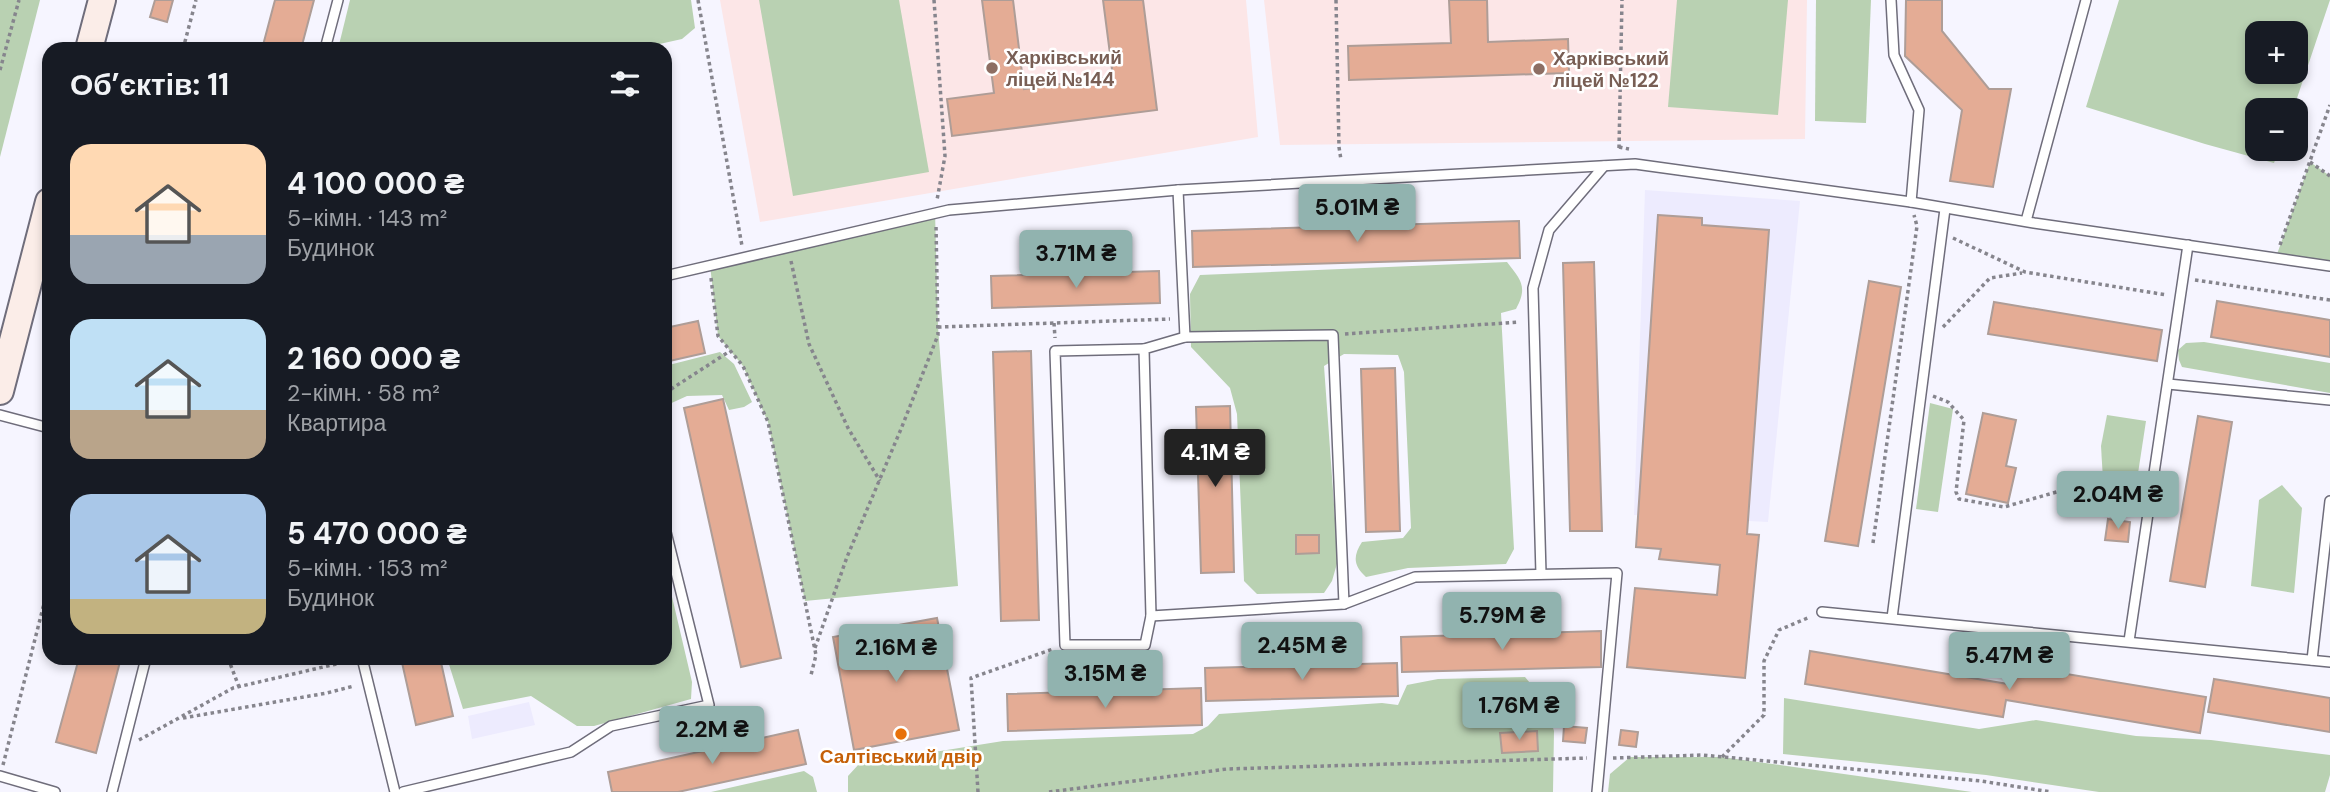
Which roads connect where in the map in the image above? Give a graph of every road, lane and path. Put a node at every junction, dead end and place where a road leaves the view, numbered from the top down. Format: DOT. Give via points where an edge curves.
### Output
graph roads {
  1 [pos="19,0"];
  2 [pos="102,0"];
  3 [pos="196,0"];
  4 [pos="338,0"];
  5 [pos="698,0"];
  6 [pos="934,0"];
  7 [pos="1336,0"];
  8 [pos="1622,0"];
  9 [pos="1891,0"];
  10 [pos="2086,0"];
  11 [pos="91,42"];
  12 [pos="185,42"];
  13 [pos="327,42"];
  14 [pos="0,70"];
  15 [pos="2330,105"];
  16 [pos="1619,147"];
  17 [pos="1633,149"];
  18 [pos="1341,160"];
  19 [pos="2310,162"];
  20 [pos="1619,165"];
  21 [pos="1604,166"];
  22 [pos="2330,176"];
  23 [pos="1178,190"];
  24 [pos="1911,202"];
  25 [pos="1945,209"];
  26 [pos="935,211"];
  27 [pos="2026,221"];
  28 [pos="42,229"];
  29 [pos="1942,233"];
  30 [pos="2188,245"];
  31 [pos="788,247"];
  32 [pos="744,257"];
  33 [pos="2276,257"];
  34 [pos="710,265"];
  35 [pos="2330,266"];
  36 [pos="2025,272"];
  37 [pos="672,274"];
  38 [pos="2182,279"];
  39 [pos="2179,297"];
  40 [pos="2330,300"];
  41 [pos="1184,318"];
  42 [pos="1534,321"];
  43 [pos="938,327"];
  44 [pos="1333,335"];
  45 [pos="1185,337"];
  46 [pos="1928,343"];
  47 [pos="1144,349"];
  48 [pos="730,351"];
  49 [pos="2168,384"];
  50 [pos="672,388"];
  51 [pos="0,391"];
  52 [pos="1922,391"];
  53 [pos="2330,400"];
  54 [pos="0,415"];
  55 [pos="42,426"];
  56 [pos="880,481"];
  57 [pos="2151,498"];
  58 [pos="2330,501"];
  59 [pos="1873,542"];
  60 [pos="672,556"];
  61 [pos="1541,574"];
  62 [pos="1344,604"];
  63 [pos="42,611"];
  64 [pos="1822,612"];
  65 [pos="1151,616"];
  66 [pos="1892,618"];
  67 [pos="2129,641"];
  68 [pos="1065,645"];
  69 [pos="815,648"];
  70 [pos="2312,660"];
  71 [pos="2330,662"];
  72 [pos="144,665"];
  73 [pos="231,665"];
  74 [pos="332,665"];
  75 [pos="363,665"];
  76 [pos="811,675"];
  77 [pos="367,682"];
  78 [pos="239,687"];
  79 [pos="177,719"];
  80 [pos="123,750"];
  81 [pos="1722,757"];
  82 [pos="1601,758"];
  83 [pos="0,776"];
  84 [pos="55,792"];
  85 [pos="112,792"];
  86 [pos="395,792"];
  87 [pos="403,792"];
  88 [pos="978,792"];
  89 [pos="1049,792"];
  90 [pos="1597,792"];
  91 [pos="2051,792"];
  1 -- 14 [label="path"];
  2 -- 11 [label="main road"];
  3 -- 12 [label="path"];
  4 -- 13 [label="lane"];
  5 -- 32 [label="path"];
  6 -- 26 [label="path" via="945,156"];
  7 -- 18 [label="path"];
  8 -- 16 [label="path"];
  9 -- 24 [label="lane" via="1894,55 1919,110"];
  10 -- 27 [label="lane"];
  15 -- 19 [label="path"];
  16 -- 17 [label="path"];
  16 -- 20 [label="path"];
  19 -- 22 [label="path"];
  19 -- 33 [label="path"];
  20 -- 21 [label="lane"];
  20 -- 24 [label="lane"];
  21 -- 23 [label="lane"];
  21 -- 42 [label="lane" via="1549,230 1533,288"];
  23 -- 26 [label="lane"];
  23 -- 41 [label="lane"];
  24 -- 25 [label="lane"];
  24 -- 59 [label="path" via="1917,226"];
  25 -- 27 [label="lane"];
  25 -- 29 [label="lane"];
  26 -- 31 [label="lane"];
  26 -- 43 [label="path"];
  27 -- 30 [label="lane"];
  28 -- 51 [label="main road"];
  29 -- 36 [label="path"];
  29 -- 46 [label="lane"];
  30 -- 33 [label="lane"];
  30 -- 38 [label="lane"];
  31 -- 32 [label="lane"];
  31 -- 56 [label="path" via="808,344 848,428"];
  32 -- 34 [label="lane"];
  33 -- 35 [label="lane"];
  34 -- 37 [label="lane"];
  34 -- 48 [label="path" via="718,336"];
  36 -- 39 [label="path"];
  36 -- 46 [label="path" via="1990,278"];
  38 -- 39 [label="lane"];
  38 -- 40 [label="path"];
  39 -- 49 [label="lane"];
  41 -- 43 [label="path"];
  41 -- 45 [label="lane"];
  42 -- 44 [label="path"];
  42 -- 61 [label="lane"];
  43 -- 56 [label="path"];
  44 -- 45 [label="lane"];
  44 -- 62 [label="lane"];
  45 -- 47 [label="lane"];
  46 -- 52 [label="lane"];
  47 -- 65 [label="lane"];
  47 -- 68 [label="lane" via="1055,351"];
  48 -- 50 [label="path"];
  48 -- 69 [label="path" via="743,366 768,422"];
  49 -- 53 [label="lane"];
  49 -- 57 [label="lane"];
  52 -- 57 [label="path" via="1948,402 1964,420 1959,499 2004,507 2074,487"];
  52 -- 66 [label="lane"];
  54 -- 55 [label="lane"];
  56 -- 69 [label="path"];
  57 -- 67 [label="lane"];
  58 -- 70 [label="lane"];
  60 -- 87 [label="lane" via="709,705 611,726 571,752"];
  61 -- 62 [label="lane" via="1415,577"];
  61 -- 82 [label="lane" via="1618,573"];
  62 -- 65 [label="lane"];
  63 -- 83 [label="path"];
  64 -- 66 [label="lane"];
  64 -- 81 [label="path" via="1779,630 1764,661 1764,715"];
  65 -- 68 [label="lane" via="1145,645"];
  66 -- 67 [label="lane"];
  67 -- 70 [label="lane"];
  68 -- 88 [label="path" via="971,677"];
  69 -- 76 [label="path"];
  70 -- 71 [label="lane"];
  72 -- 80 [label="lane"];
  73 -- 78 [label="path"];
  74 -- 78 [label="path"];
  75 -- 77 [label="lane"];
  77 -- 79 [label="path"];
  77 -- 86 [label="lane"];
  78 -- 79 [label="path"];
  79 -- 80 [label="path"];
  80 -- 85 [label="lane"];
  81 -- 82 [label="path"];
  81 -- 91 [label="path" via="1981,781"];
  82 -- 89 [label="path" via="1227,769"];
  82 -- 90 [label="lane"];
  83 -- 84 [label="lane"];
}
